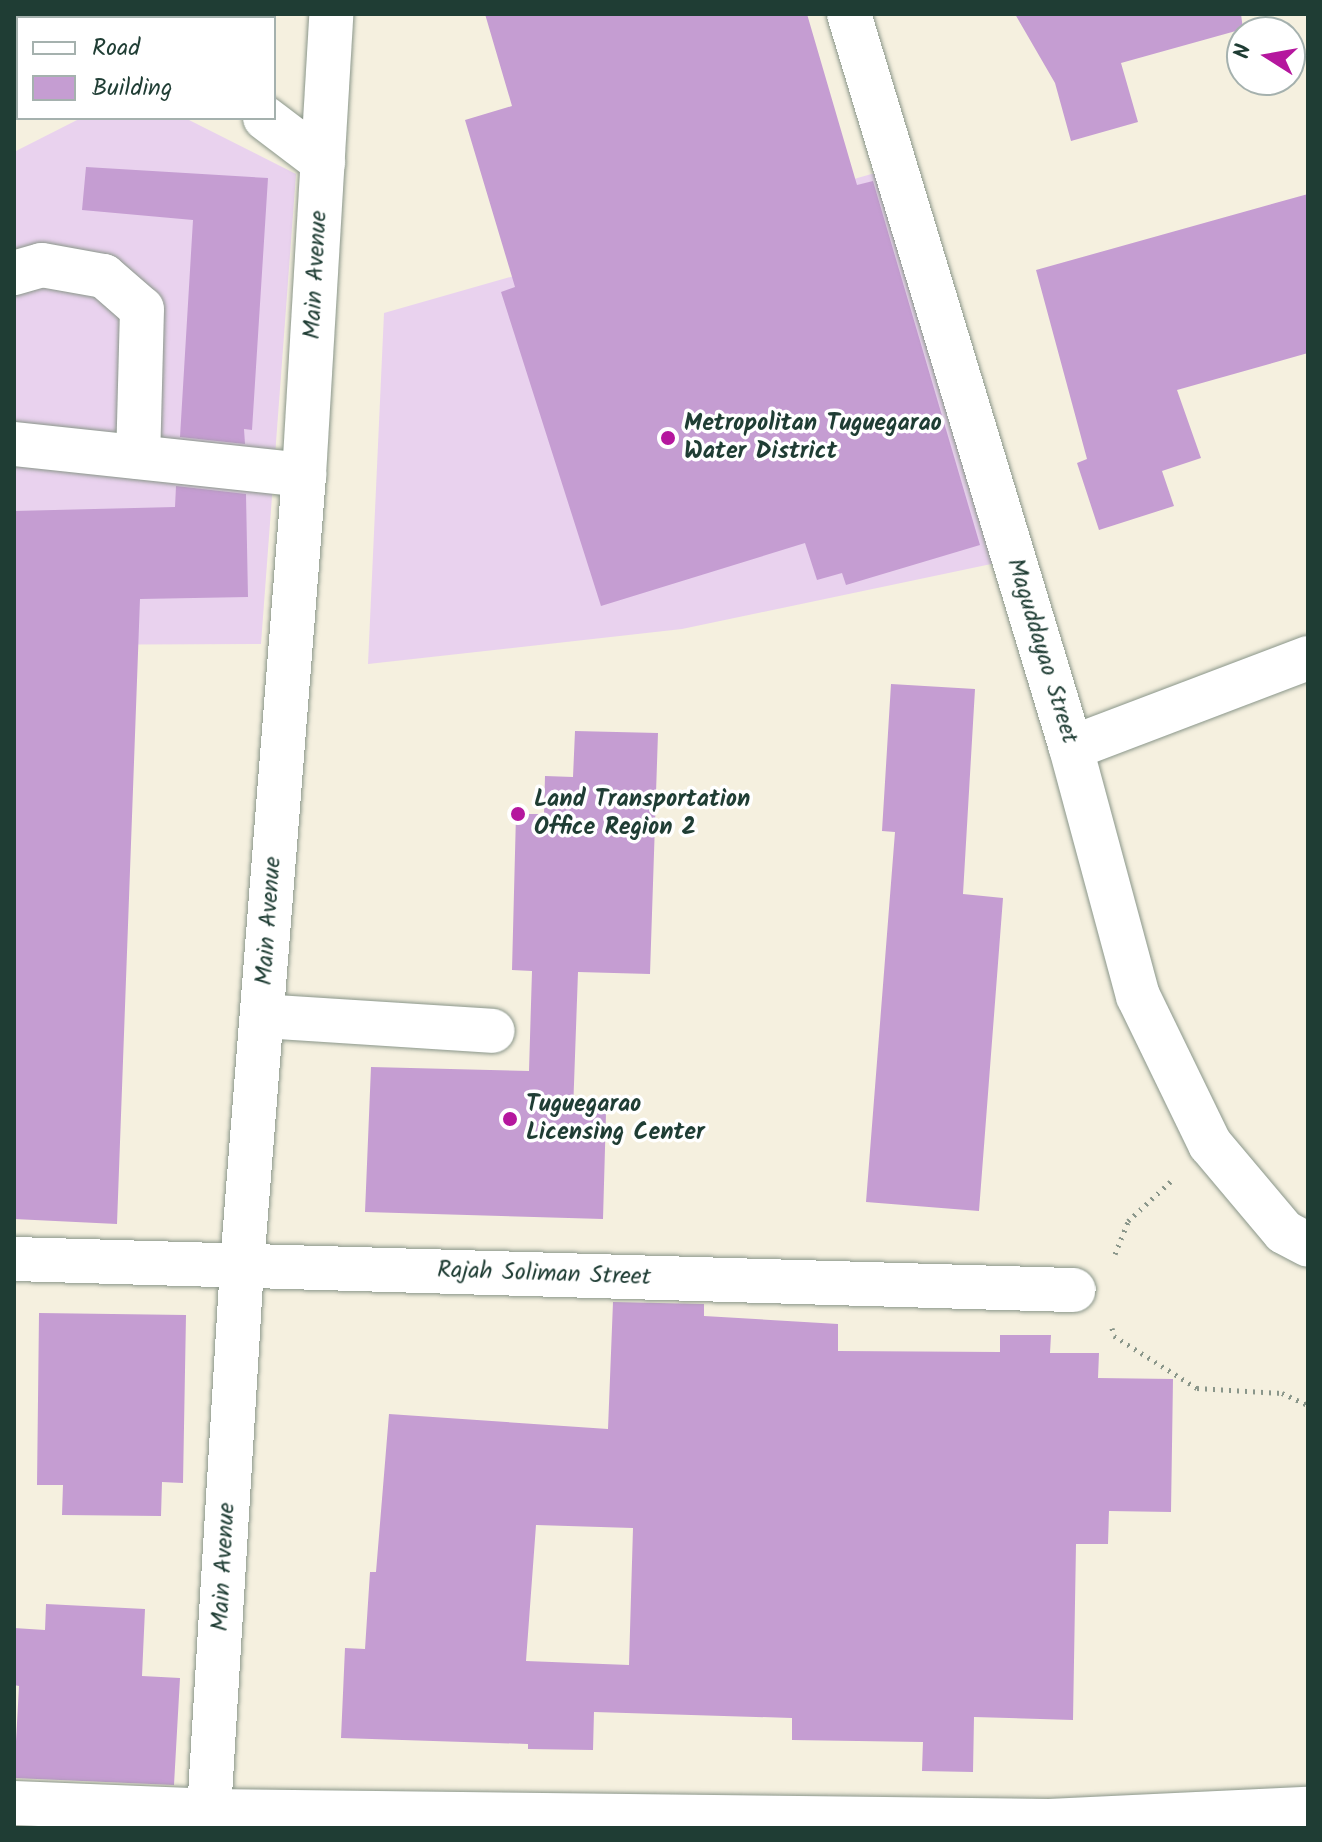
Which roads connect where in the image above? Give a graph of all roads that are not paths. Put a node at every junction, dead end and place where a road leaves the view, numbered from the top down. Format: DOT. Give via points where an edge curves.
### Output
graph roads {
  1 [pos="331,14"];
  2 [pos="849,14"];
  3 [pos="268,120"];
  4 [pos="323,162"];
  5 [pos="14,273"];
  6 [pos="14,444"];
  7 [pos="138,457"];
  8 [pos="304,475"];
  9 [pos="1308,658"];
  10 [pos="1071,748"];
  11 [pos="262,1016"];
  12 [pos="493,1031"];
  13 [pos="1308,1245"];
  14 [pos="14,1259"];
  15 [pos="242,1265"];
  16 [pos="1074,1290"];
  17 [pos="14,1803"];
  18 [pos="1308,1809"];
  19 [pos="209,1819"];
  1 -- 4 [label="street, Main Avenue"];
  2 -- 10 [label="street, Maguddayao Street"];
  3 -- 4 [label="street"];
  4 -- 8 [label="street, Main Avenue"];
  5 -- 7 [label="street" via="42,265 104,276 142,309"];
  6 -- 7 [label="street"];
  7 -- 8 [label="street"];
  8 -- 11 [label="street, Main Avenue"];
  9 -- 10 [label="street"];
  10 -- 13 [label="street, Maguddayao Street" via="1138,996 1210,1144 1284,1232"];
  11 -- 12 [label="street"];
  11 -- 15 [label="street, Main Avenue"];
  14 -- 15 [label="street, Rajah Soliman Street"];
  15 -- 16 [label="street, Rajah Soliman Street"];
  15 -- 19 [label="street, Main Avenue"];
  17 -- 19 [label="street"];
  18 -- 19 [label="street" via="1049,1821"];
}
